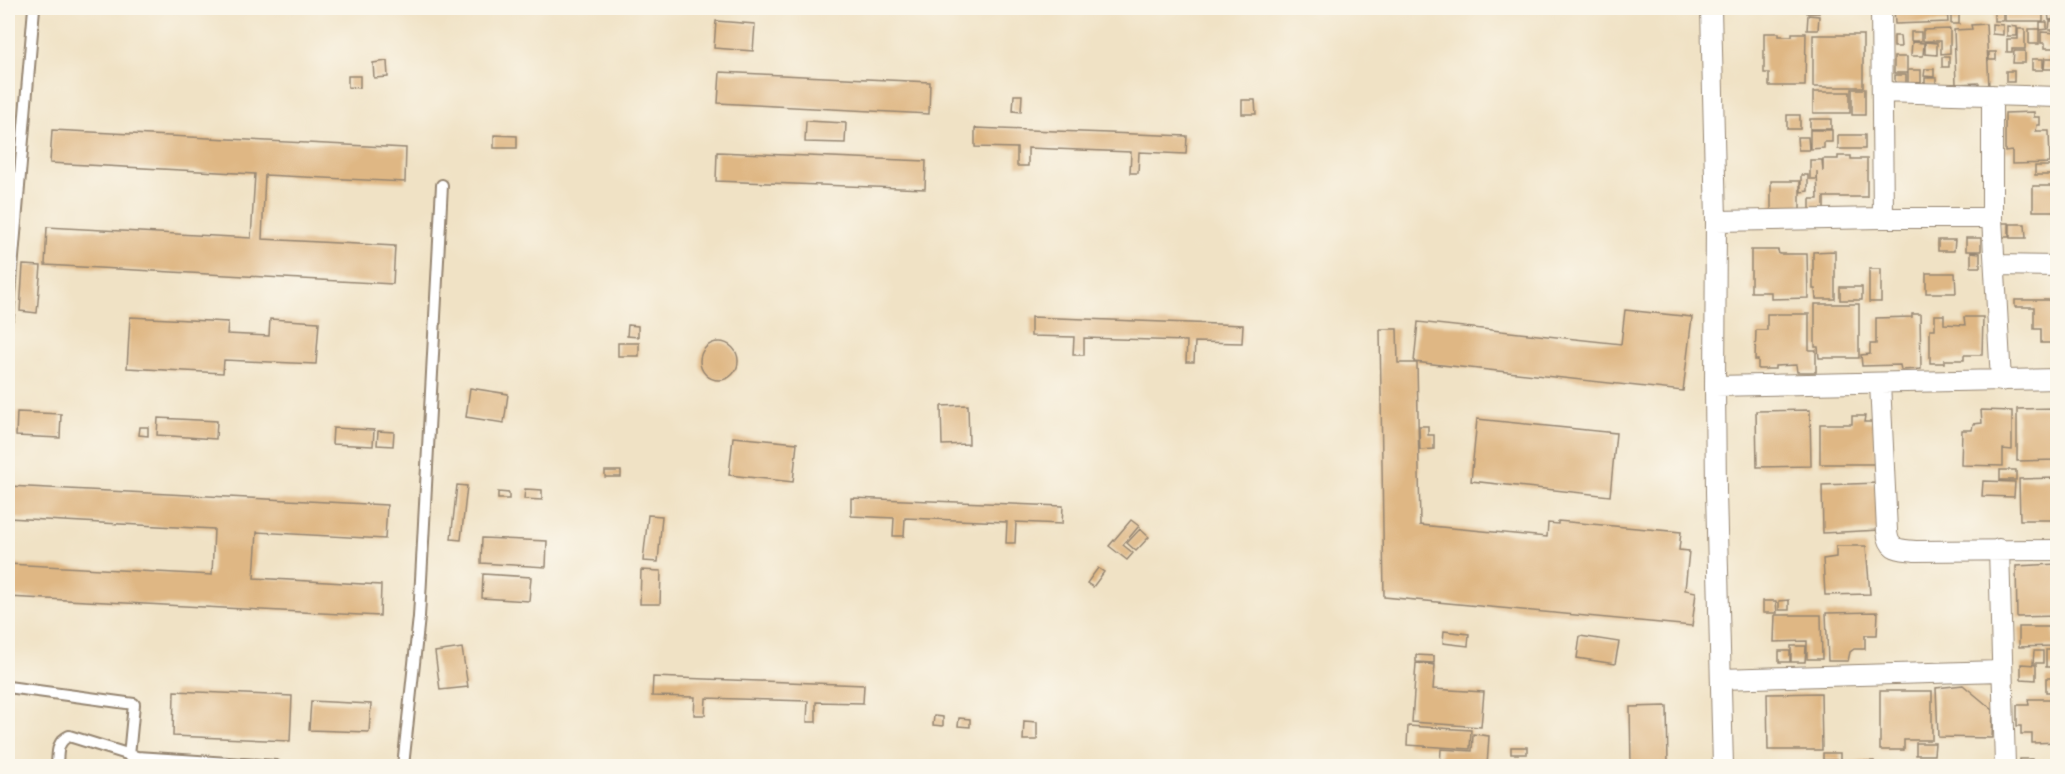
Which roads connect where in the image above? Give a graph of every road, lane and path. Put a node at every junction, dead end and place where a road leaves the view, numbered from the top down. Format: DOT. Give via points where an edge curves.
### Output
graph roads {
  1 [pos="34,8"];
  2 [pos="1711,8"];
  3 [pos="1881,8"];
  4 [pos="1882,92"];
  5 [pos="1992,95"];
  6 [pos="2058,97"];
  7 [pos="442,185"];
  8 [pos="1883,218"];
  9 [pos="1992,218"];
  10 [pos="1716,220"];
  11 [pos="1995,265"];
  12 [pos="2058,266"];
  13 [pos="8,317"];
  14 [pos="2058,379"];
  15 [pos="2001,381"];
  16 [pos="1880,383"];
  17 [pos="1714,386"];
  18 [pos="1999,549"];
  19 [pos="2058,550"];
  20 [pos="2001,671"];
  21 [pos="1721,679"];
  22 [pos="8,687"];
  23 [pos="129,756"];
  24 [pos="240,765"];
  25 [pos="57,766"];
  26 [pos="276,766"];
  27 [pos="403,766"];
  28 [pos="1723,766"];
  29 [pos="2004,766"];
  1 -- 13 [label="lane"];
  2 -- 10 [label="street"];
  3 -- 4 [label="street"];
  4 -- 5 [label="street"];
  4 -- 8 [label="street"];
  5 -- 6 [label="street"];
  5 -- 9 [label="street"];
  7 -- 27 [label="lane" via="419,617"];
  8 -- 9 [label="street"];
  8 -- 10 [label="street"];
  9 -- 11 [label="street"];
  10 -- 17 [label="street"];
  11 -- 12 [label="street"];
  11 -- 15 [label="street"];
  14 -- 15 [label="street"];
  15 -- 16 [label="street"];
  16 -- 17 [label="street"];
  16 -- 18 [label="street" via="1888,541 1895,548 1915,551"];
  17 -- 21 [label="street"];
  18 -- 19 [label="street"];
  18 -- 20 [label="street"];
  20 -- 21 [label="street"];
  20 -- 29 [label="street"];
  21 -- 28 [label="street"];
  22 -- 23 [label="lane" via="134,704"];
  23 -- 24 [label="lane"];
  23 -- 25 [label="lane" via="69,736 59,745"];
  24 -- 26 [label="lane"];
}
